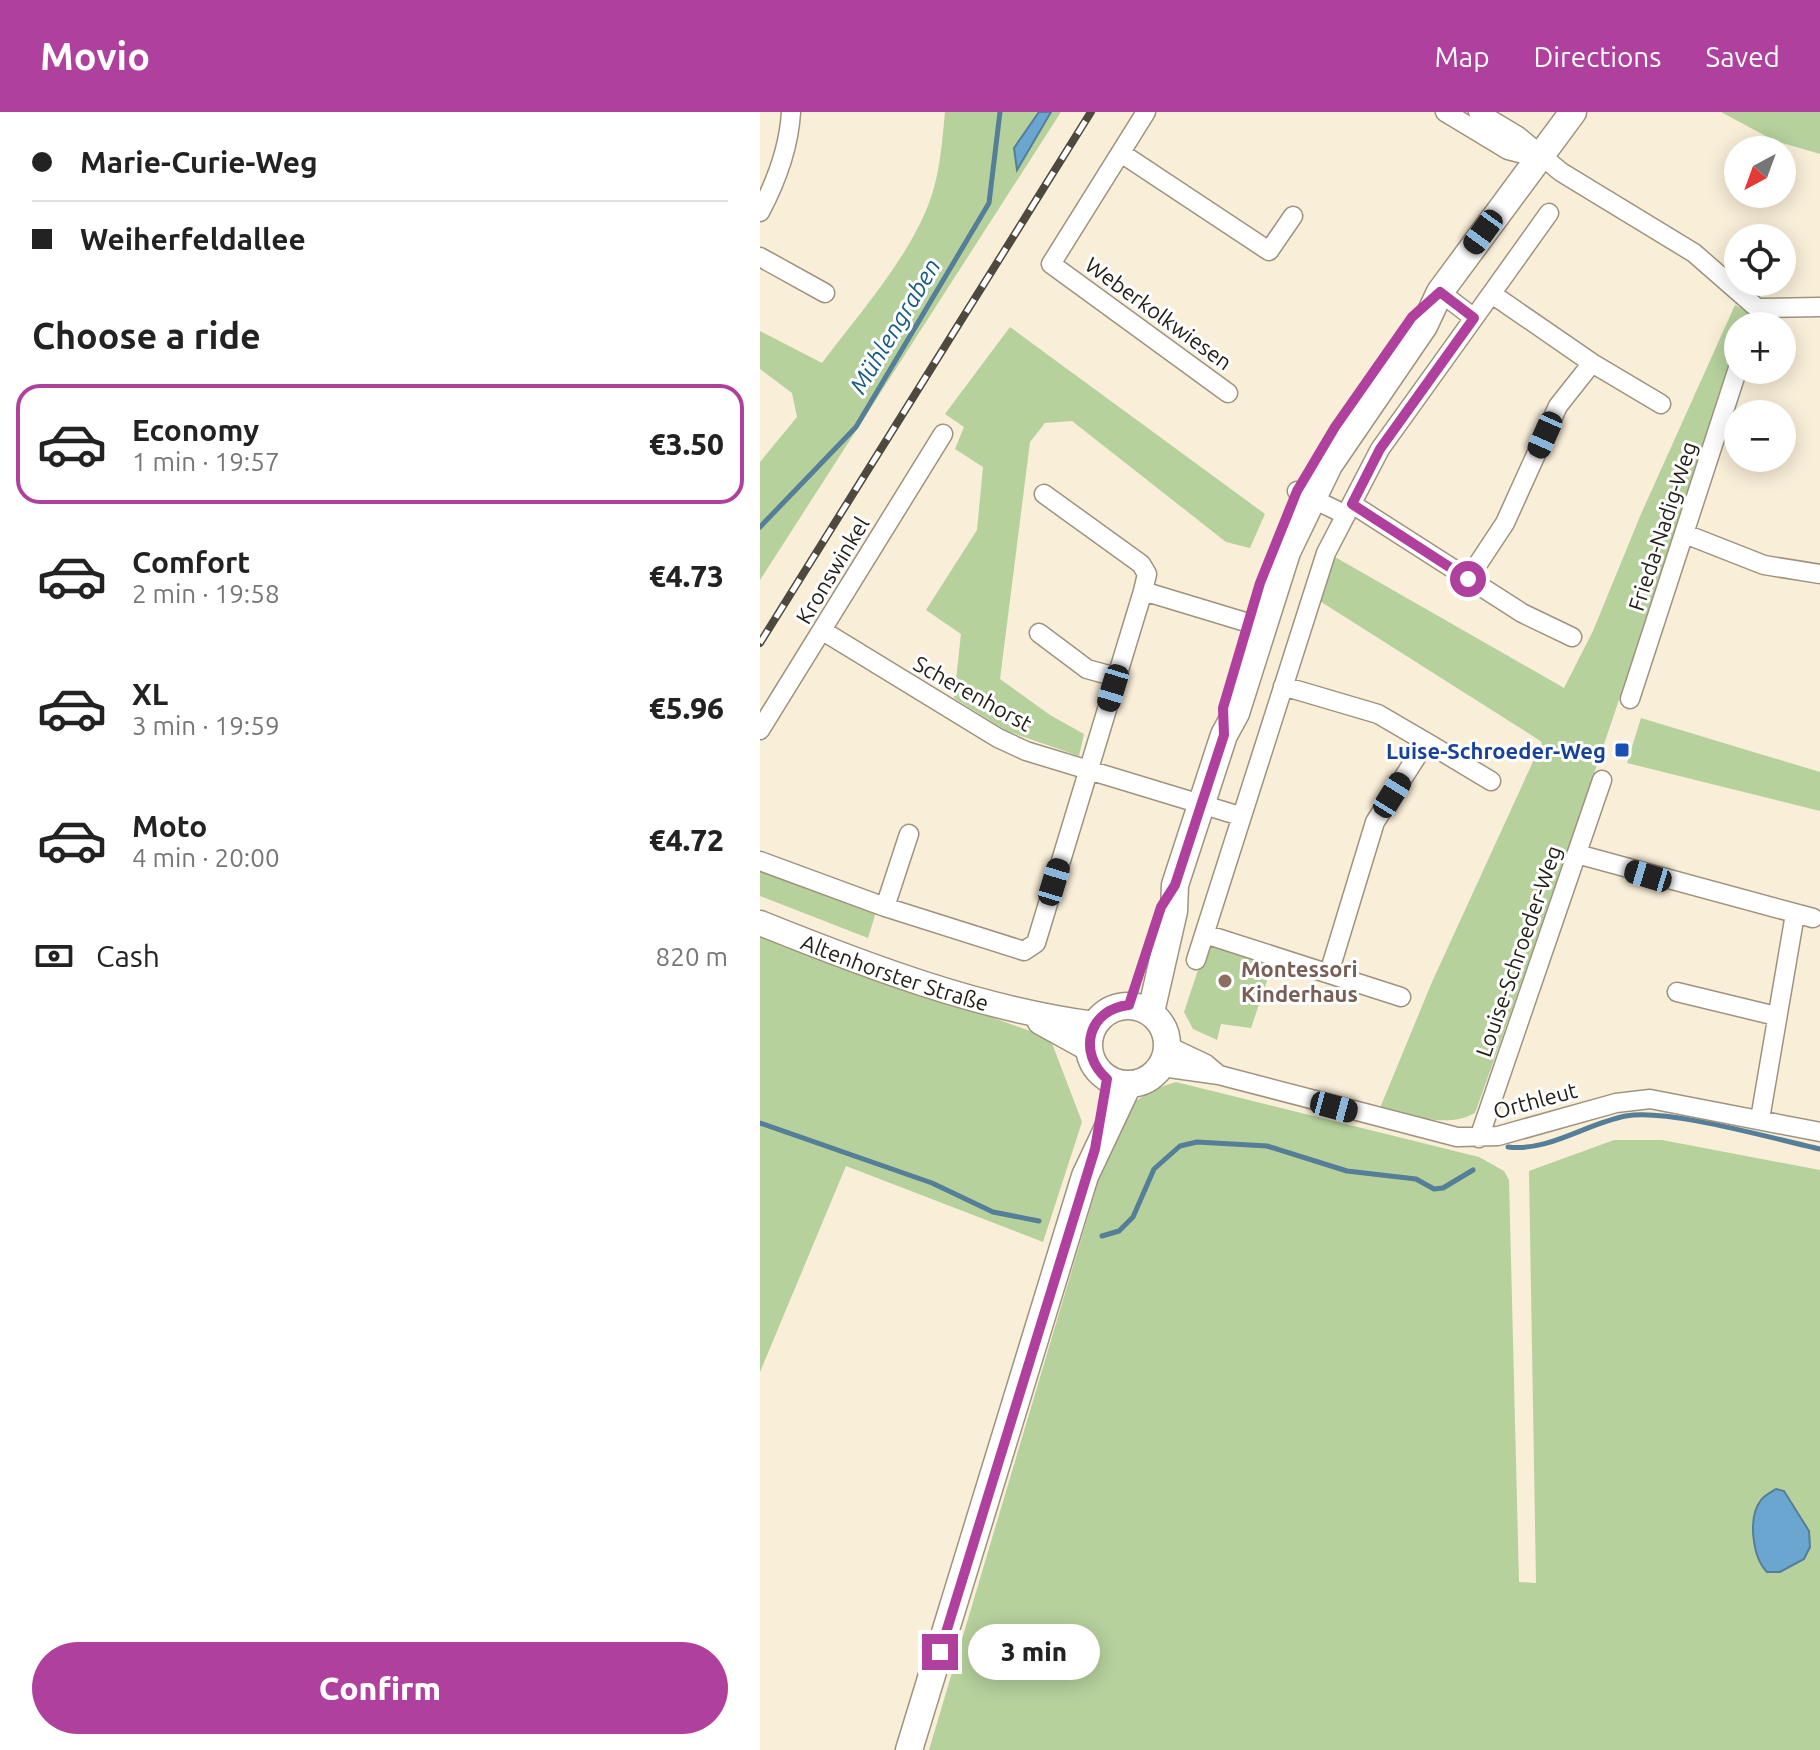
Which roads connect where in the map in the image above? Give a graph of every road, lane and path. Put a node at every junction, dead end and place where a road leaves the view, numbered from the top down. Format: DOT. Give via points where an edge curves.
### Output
graph roads {
  1 [pos="791,112"];
  2 [pos="1146,112"];
  3 [pos="1445,112"];
  4 [pos="1478,112"];
  5 [pos="1573,112"];
  6 [pos="1121,153"];
  7 [pos="1539,158"];
  8 [pos="760,212"];
  9 [pos="1549,213"];
  10 [pos="1293,216"];
  11 [pos="760,257"];
  12 [pos="1440,292"];
  13 [pos="825,293"];
  14 [pos="1492,294"];
  15 [pos="1820,307"];
  16 [pos="1749,312"];
  17 [pos="1787,312"];
  18 [pos="1474,318"];
  19 [pos="1592,363"];
  20 [pos="1733,384"];
  21 [pos="1228,393"];
  22 [pos="1661,404"];
  23 [pos="943,434"];
  24 [pos="1044,494"];
  25 [pos="1304,495"];
  26 [pos="1349,510"];
  27 [pos="1685,534"];
  28 [pos="1820,574"];
  29 [pos="1468,579"];
  30 [pos="1143,591"];
  31 [pos="1255,626"];
  32 [pos="823,631"];
  33 [pos="1039,633"];
  34 [pos="1572,637"];
  35 [pos="1116,677"];
  36 [pos="1283,686"];
  37 [pos="1630,699"];
  38 [pos="760,730"];
  39 [pos="1426,742"];
  40 [pos="1088,770"];
  41 [pos="1602,780"];
  42 [pos="1491,781"];
  43 [pos="1202,804"];
  44 [pos="1240,816"];
  45 [pos="909,834"];
  46 [pos="1577,854"];
  47 [pos="760,861"];
  48 [pos="885,907"];
  49 [pos="760,923"];
  50 [pos="1205,934"];
  51 [pos="1196,960"];
  52 [pos="1329,973"];
  53 [pos="1677,992"];
  54 [pos="1401,997"];
  55 [pos="1140,1009"];
  56 [pos="1776,1016"];
  57 [pos="1092,1037"];
  58 [pos="1165,1057"];
  59 [pos="1118,1082"];
  60 [pos="1760,1119"];
  61 [pos="1820,1132"];
  62 [pos="1479,1138"];
  63 [pos="909,1750"];
  1 -- 8 [label="street" via="772,188"];
  2 -- 6 [label="street, Weberkolkwiesen"];
  3 -- 7 [label="street" via="1508,150"];
  4 -- 7 [label="street" via="1518,136"];
  5 -- 7 [label="main road"];
  6 -- 10 [label="street" via="1269,251"];
  6 -- 21 [label="street, Weberkolkwiesen" via="1051,264"];
  7 -- 12 [label="main road"];
  7 -- 16 [label="street" via="1694,253"];
  9 -- 14 [label="street"];
  11 -- 13 [label="street"];
  12 -- 18 [label="street"];
  12 -- 25 [label="main road" via="1403,329 1335,427"];
  14 -- 18 [label="street"];
  14 -- 19 [label="street"];
  15 -- 17 [label="street"];
  18 -- 26 [label="street" via="1380,449"];
  19 -- 22 [label="street"];
  19 -- 29 [label="street" via="1558,406 1505,523"];
  20 -- 27 [label="street, Frieda-Nadig-Weg"];
  23 -- 32 [label="street, Kronswinkel"];
  24 -- 30 [label="street" via="1141,564 1147,574"];
  25 -- 26 [label="street"];
  25 -- 31 [label="main road" via="1275,544"];
  26 -- 29 [label="street"];
  26 -- 36 [label="street" via="1319,570"];
  27 -- 28 [label="street" via="1764,565"];
  27 -- 37 [label="street, Frieda-Nadig-Weg"];
  29 -- 34 [label="street"];
  30 -- 31 [label="street"];
  30 -- 35 [label="street"];
  31 -- 43 [label="main road" via="1223,708 1224,735"];
  32 -- 38 [label="street, Kronswinkel"];
  32 -- 40 [label="street, Scherenhorst" via="998,738"];
  33 -- 35 [label="street" via="1087,669"];
  35 -- 40 [label="street"];
  36 -- 39 [label="street" via="1378,714"];
  36 -- 44 [label="street"];
  39 -- 42 [label="street"];
  39 -- 52 [label="street" via="1375,822"];
  40 -- 43 [label="street, Scherenhorst"];
  40 -- 48 [label="street" via="1036,943 1024,951"];
  41 -- 46 [label="street, Louise-Schroeder-Weg"];
  43 -- 44 [label="street, Scherenhorst"];
  43 -- 55 [label="main road" via="1175,885 1174,911"];
  44 -- 50 [label="street"];
  45 -- 48 [label="street"];
  46 -- 56 [label="street" via="1804,916"];
  46 -- 62 [label="street, Louise-Schroeder-Weg"];
  47 -- 48 [label="street"];
  49 -- 57 [label="street, Altenhorster Straße"];
  50 -- 51 [label="street"];
  50 -- 52 [label="street"];
  52 -- 54 [label="street"];
  53 -- 56 [label="street"];
  55 -- 57 [label="main road" via="1110,1010"];
  55 -- 58 [label="main road" via="1166,1033"];
  56 -- 60 [label="street"];
  57 -- 59 [label="main road" via="1098,1071"];
  58 -- 59 [label="main road" via="1141,1083"];
  58 -- 62 [label="street, Orthleut" via="1413,1128"];
  59 -- 63 [label="main road"];
  60 -- 61 [label="street, Orthleut"];
  60 -- 62 [label="street, Orthleut" via="1650,1099"];
}
